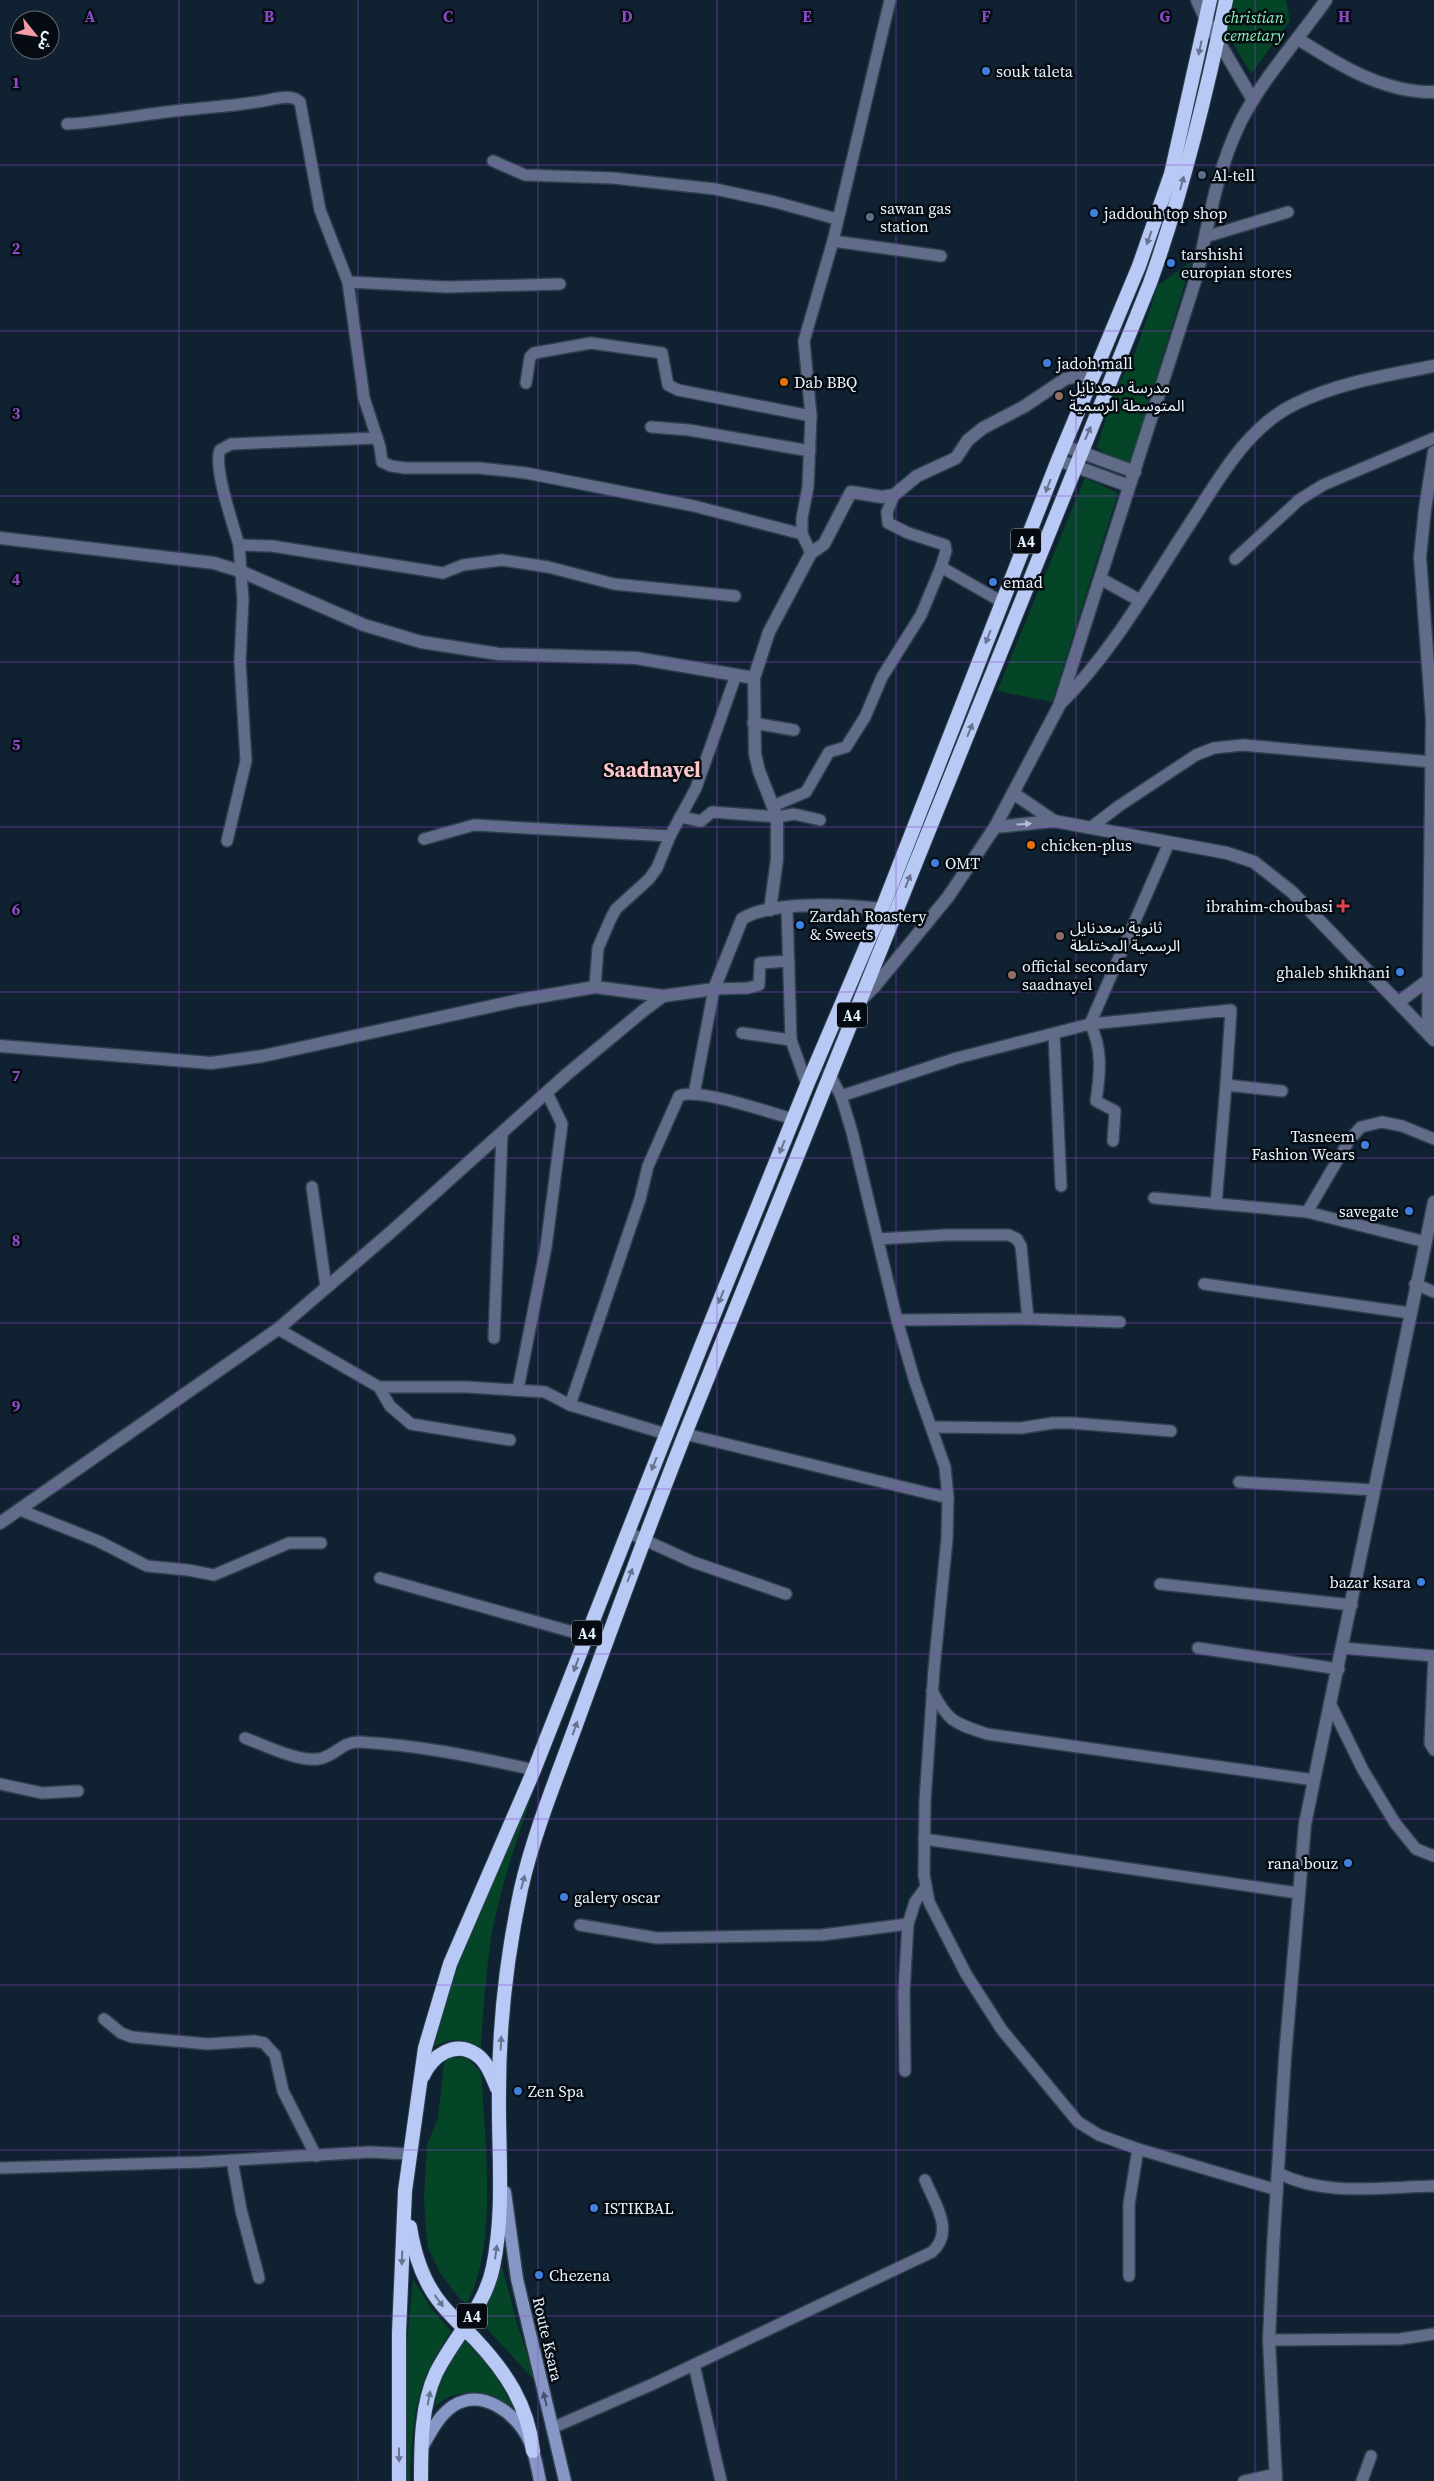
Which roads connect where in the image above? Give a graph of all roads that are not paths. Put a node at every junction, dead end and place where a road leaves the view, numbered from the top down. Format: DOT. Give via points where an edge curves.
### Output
graph roads {
  1 [pos="890,0"];
  2 [pos="1197,0"];
  3 [pos="1210,0"];
  4 [pos="1226,0"];
  5 [pos="1326,0"];
  6 [pos="1206,20"];
  7 [pos="1218,38"];
  8 [pos="1298,39"];
  9 [pos="1434,92"];
  10 [pos="1253,100"];
  11 [pos="68,124"];
  12 [pos="493,161"];
  13 [pos="1288,212"];
  14 [pos="837,219"];
  15 [pos="1205,237"];
  16 [pos="833,241"];
  17 [pos="941,256"];
  18 [pos="348,282"];
  19 [pos="560,284"];
  20 [pos="1434,366"];
  21 [pos="1096,371"];
  22 [pos="526,383"];
  23 [pos="811,416"];
  24 [pos="651,426"];
  25 [pos="377,438"];
  26 [pos="1434,438"];
  27 [pos="1064,446"];
  28 [pos="810,451"];
  29 [pos="1434,452"];
  30 [pos="1080,453"];
  31 [pos="1058,460"];
  32 [pos="1074,467"];
  33 [pos="1135,472"];
  34 [pos="1130,486"];
  35 [pos="894,495"];
  36 [pos="802,534"];
  37 [pos="0,538"];
  38 [pos="238,545"];
  39 [pos="811,553"];
  40 [pos="1235,559"];
  41 [pos="941,567"];
  42 [pos="240,571"];
  43 [pos="1100,579"];
  44 [pos="735,596"];
  45 [pos="1139,600"];
  46 [pos="1002,602"];
  47 [pos="736,675"];
  48 [pos="754,678"];
  49 [pos="1059,706"];
  50 [pos="1433,720"];
  51 [pos="753,723"];
  52 [pos="794,730"];
  53 [pos="1432,762"];
  54 [pos="1013,793"];
  55 [pos="775,811"];
  56 [pos="680,817"];
  57 [pos="820,820"];
  58 [pos="1054,821"];
  59 [pos="995,827"];
  60 [pos="1090,828"];
  61 [pos="670,836"];
  62 [pos="424,839"];
  63 [pos="227,841"];
  64 [pos="1169,843"];
  65 [pos="787,908"];
  66 [pos="882,909"];
  67 [pos="770,910"];
  68 [pos="789,961"];
  69 [pos="1428,980"];
  70 [pos="595,987"];
  71 [pos="714,990"];
  72 [pos="663,996"];
  73 [pos="1399,1002"];
  74 [pos="857,1004"];
  75 [pos="1090,1024"];
  76 [pos="742,1033"];
  77 [pos="1054,1034"];
  78 [pos="1431,1036"];
  79 [pos="791,1040"];
  80 [pos="0,1046"];
  81 [pos="829,1073"];
  82 [pos="810,1079"];
  83 [pos="1226,1085"];
  84 [pos="1282,1091"];
  85 [pos="547,1093"];
  86 [pos="694,1094"];
  87 [pos="841,1096"];
  88 [pos="793,1120"];
  89 [pos="502,1133"];
  90 [pos="1434,1139"];
  91 [pos="1113,1142"];
  92 [pos="1061,1186"];
  93 [pos="312,1187"];
  94 [pos="1154,1198"];
  95 [pos="1434,1202"];
  96 [pos="1216,1204"];
  97 [pos="1307,1212"];
  98 [pos="878,1238"];
  99 [pos="1426,1242"];
  100 [pos="1204,1284"];
  101 [pos="1415,1284"];
  102 [pos="326,1287"];
  103 [pos="1434,1292"];
  104 [pos="1410,1313"];
  105 [pos="1028,1319"];
  106 [pos="897,1320"];
  107 [pos="1120,1322"];
  108 [pos="278,1329"];
  109 [pos="494,1338"];
  110 [pos="379,1387"];
  111 [pos="518,1389"];
  112 [pos="570,1405"];
  113 [pos="931,1427"];
  114 [pos="1171,1431"];
  115 [pos="666,1434"];
  116 [pos="685,1434"];
  117 [pos="510,1440"];
  118 [pos="1239,1482"];
  119 [pos="1374,1490"];
  120 [pos="948,1498"];
  121 [pos="20,1510"];
  122 [pos="0,1523"];
  123 [pos="627,1532"];
  124 [pos="643,1539"];
  125 [pos="321,1543"];
  126 [pos="380,1578"];
  127 [pos="1160,1584"];
  128 [pos="786,1594"];
  129 [pos="1352,1605"];
  130 [pos="587,1636"];
  131 [pos="1198,1648"];
  132 [pos="1343,1648"];
  133 [pos="1338,1669"];
  134 [pos="932,1692"];
  135 [pos="1331,1706"];
  136 [pos="245,1738"];
  137 [pos="1434,1750"];
  138 [pos="534,1770"];
  139 [pos="1314,1780"];
  140 [pos="0,1784"];
  141 [pos="78,1791"];
  142 [pos="924,1839"];
  143 [pos="1434,1856"];
  144 [pos="926,1887"];
  145 [pos="1298,1894"];
  146 [pos="908,1924"];
  147 [pos="580,1925"];
  148 [pos="104,2019"];
  149 [pos="905,2071"];
  150 [pos="419,2085"];
  151 [pos="499,2093"];
  152 [pos="501,2144"];
  153 [pos="1138,2149"];
  154 [pos="410,2154"];
  155 [pos="316,2156"];
  156 [pos="232,2160"];
  157 [pos="0,2168"];
  158 [pos="1278,2173"];
  159 [pos="925,2180"];
  160 [pos="1434,2186"];
  161 [pos="1277,2190"];
  162 [pos="405,2191"];
  163 [pos="1129,2276"];
  164 [pos="259,2278"];
  165 [pos="464,2329"];
  166 [pos="1434,2334"];
  167 [pos="1269,2340"];
  168 [pos="694,2365"];
  169 [pos="552,2428"];
  170 [pos="421,2449"];
  171 [pos="533,2451"];
  172 [pos="1371,2456"];
  173 [pos="1276,2478"];
  174 [pos="399,2481"];
  175 [pos="421,2481"];
  176 [pos="540,2481"];
  177 [pos="565,2481"];
  178 [pos="721,2481"];
  179 [pos="1244,2481"];
  180 [pos="1362,2481"];
  1 -- 14 [label="street"];
  2 -- 6 [label="street"];
  3 -- 6 [label="highway, A4"];
  4 -- 7 [label="highway, A4"];
  5 -- 8 [label="street"];
  6 -- 7 [label="street"];
  6 -- 21 [label="highway, A4, one-way" via="1171,174 1139,266"];
  7 -- 10 [label="street"];
  30 -- 7 [label="highway, A4, one-way" via="1167,235"];
  8 -- 9 [label="street" via="1372,80 1416,92"];
  8 -- 10 [label="street"];
  10 -- 15 [label="street" via="1240,122 1223,168"];
  11 -- 18 [label="street" via="238,106 288,97 297,99 320,210"];
  12 -- 14 [label="street" via="525,175 613,178 715,189"];
  13 -- 15 [label="street"];
  14 -- 16 [label="street"];
  15 -- 33 [label="street" via="1197,275"];
  16 -- 17 [label="street"];
  16 -- 23 [label="street" via="804,341"];
  18 -- 19 [label="street" via="447,287"];
  18 -- 25 [label="street" via="364,398"];
  20 -- 45 [label="street" via="1343,387 1295,404 1274,417 1249,438"];
  21 -- 27 [label="highway, A4"];
  21 -- 35 [label="street" via="1065,380 983,428 968,440 956,458 917,476"];
  22 -- 23 [label="street" via="530,357 534,353 598,343 662,353 668,385 678,390"];
  23 -- 28 [label="street"];
  24 -- 28 [label="street"];
  25 -- 36 [label="street" via="382,462 391,466 479,468 526,473 694,506"];
  25 -- 38 [label="street" via="231,444 220,450 219,470"];
  26 -- 40 [label="street" via="1323,485 1299,500"];
  27 -- 30 [label="street"];
  27 -- 31 [label="highway, A4"];
  28 -- 36 [label="street"];
  29 -- 50 [label="street" via="1420,557"];
  30 -- 32 [label="highway, A4"];
  30 -- 33 [label="street"];
  31 -- 32 [label="street"];
  31 -- 46 [label="highway, A4, one-way"];
  32 -- 34 [label="street"];
  74 -- 32 [label="highway, A4, one-way" via="978,712"];
  33 -- 34 [label="street"];
  34 -- 43 [label="street"];
  35 -- 39 [label="street" via="882,497 851,492 824,544"];
  35 -- 41 [label="street" via="887,512 888,523 945,545"];
  36 -- 39 [label="street"];
  37 -- 42 [label="street" via="194,560"];
  38 -- 42 [label="street"];
  38 -- 44 [label="street" via="272,546 443,573 463,565 502,560 614,584"];
  39 -- 48 [label="street" via="769,632"];
  41 -- 46 [label="street"];
  41 -- 55 [label="street" via="921,615 882,677 865,718 846,747 829,752 806,792"];
  42 -- 47 [label="street" via="364,625 421,642 509,655 636,658"];
  42 -- 63 [label="street" via="243,600 240,662 246,761"];
  43 -- 45 [label="street"];
  43 -- 49 [label="street"];
  45 -- 49 [label="street" via="1101,660"];
  46 -- 66 [label="highway, A4, one-way"];
  47 -- 48 [label="street"];
  47 -- 56 [label="street" via="703,770"];
  48 -- 51 [label="street"];
  49 -- 54 [label="street"];
  50 -- 53 [label="street"];
  51 -- 52 [label="street"];
  51 -- 55 [label="street" via="759,771"];
  53 -- 60 [label="street" via="1243,746 1214,748 1182,763"];
  53 -- 69 [label="street"];
  54 -- 58 [label="street"];
  54 -- 59 [label="street"];
  55 -- 56 [label="street" via="712,812 702,821"];
  55 -- 57 [label="street"];
  55 -- 67 [label="street" via="777,859"];
  56 -- 61 [label="street"];
  59 -- 58 [label="street, one-way"];
  58 -- 60 [label="street"];
  59 -- 74 [label="street" via="948,897"];
  60 -- 64 [label="street"];
  61 -- 62 [label="street" via="474,825"];
  61 -- 70 [label="street" via="657,868 611,918 598,948"];
  64 -- 73 [label="street" via="1243,857 1264,869 1309,908"];
  64 -- 75 [label="street"];
  65 -- 66 [label="street" via="835,905"];
  65 -- 67 [label="street"];
  65 -- 68 [label="street"];
  66 -- 82 [label="highway, A4"];
  67 -- 71 [label="street" via="746,916 740,921"];
  68 -- 71 [label="street" via="760,963 759,985"];
  68 -- 79 [label="street"];
  69 -- 73 [label="street"];
  69 -- 78 [label="street"];
  70 -- 72 [label="street"];
  70 -- 80 [label="street" via="230,1061 193,1062"];
  71 -- 72 [label="street"];
  71 -- 86 [label="street"];
  72 -- 85 [label="street"];
  73 -- 78 [label="street"];
  74 -- 81 [label="highway, A4"];
  75 -- 77 [label="street"];
  75 -- 83 [label="street" via="1230,1010"];
  75 -- 91 [label="street" via="1096,1034 1101,1069 1096,1101 1114,1111"];
  76 -- 79 [label="street"];
  77 -- 87 [label="street" via="957,1058"];
  77 -- 92 [label="street"];
  79 -- 82 [label="street"];
  81 -- 87 [label="street"];
  81 -- 116 [label="highway, A4"];
  82 -- 88 [label="highway, A4"];
  83 -- 84 [label="street"];
  83 -- 96 [label="street"];
  85 -- 89 [label="street"];
  85 -- 111 [label="street" via="562,1124 546,1247"];
  86 -- 88 [label="street"];
  86 -- 112 [label="street" via="679,1096 648,1166 640,1199"];
  87 -- 98 [label="street"];
  88 -- 115 [label="highway, A4, one-way"];
  89 -- 102 [label="street"];
  89 -- 109 [label="street"];
  90 -- 97 [label="street" via="1382,1122 1361,1128 1350,1139"];
  93 -- 102 [label="street"];
  94 -- 96 [label="street"];
  95 -- 99 [label="street"];
  96 -- 97 [label="street"];
  97 -- 99 [label="street"];
  98 -- 105 [label="street" via="1014,1237 1020,1246"];
  98 -- 106 [label="street"];
  99 -- 101 [label="street"];
  100 -- 104 [label="street"];
  101 -- 103 [label="street"];
  101 -- 104 [label="street"];
  102 -- 108 [label="street"];
  104 -- 119 [label="street"];
  105 -- 106 [label="street"];
  105 -- 107 [label="street"];
  106 -- 113 [label="street"];
  108 -- 110 [label="street"];
  108 -- 121 [label="street"];
  110 -- 111 [label="street"];
  110 -- 117 [label="street" via="390,1406 411,1424"];
  111 -- 112 [label="street" via="545,1392"];
  112 -- 115 [label="street"];
  113 -- 114 [label="street" via="1021,1428 1072,1423"];
  113 -- 120 [label="street" via="945,1467"];
  115 -- 123 [label="highway, A4, one-way"];
  116 -- 120 [label="street"];
  116 -- 124 [label="highway, A4"];
  118 -- 119 [label="street"];
  119 -- 129 [label="street"];
  120 -- 134 [label="street"];
  121 -- 122 [label="street"];
  121 -- 125 [label="street" via="98,1541 147,1566 214,1575 289,1543"];
  123 -- 124 [label="street"];
  123 -- 130 [label="highway, A4"];
  124 -- 128 [label="street" via="694,1562"];
  151 -- 124 [label="highway, A4, one-way" via="503,2010 521,1890 536,1835"];
  126 -- 130 [label="street"];
  127 -- 129 [label="street"];
  129 -- 132 [label="street"];
  130 -- 138 [label="highway, A4, one-way"];
  131 -- 133 [label="street"];
  132 -- 133 [label="street"];
  132 -- 137 [label="street" via="1434,1656 1430,1743"];
  133 -- 135 [label="street"];
  134 -- 139 [label="street" via="949,1718 987,1734"];
  134 -- 142 [label="street"];
  135 -- 139 [label="street"];
  135 -- 143 [label="street" via="1363,1770 1396,1823 1416,1849"];
  136 -- 138 [label="street" via="311,1758 326,1757 344,1744 359,1742 423,1749"];
  138 -- 150 [label="highway, A4" via="450,1964 430,2029"];
  139 -- 145 [label="street" via="1305,1824"];
  140 -- 141 [label="street" via="42,1793"];
  142 -- 144 [label="street"];
  142 -- 145 [label="street"];
  144 -- 146 [label="street" via="915,1902"];
  144 -- 153 [label="street" via="929,1902 962,1966 1002,2030 1078,2122"];
  145 -- 158 [label="street"];
  146 -- 147 [label="street" via="822,1935 656,1938"];
  146 -- 149 [label="street" via="904,1992"];
  148 -- 155 [label="street" via="121,2033 132,2037 208,2044 264,2043 275,2055 283,2091"];
  150 -- 151 [label="highway" via="432,2061 440,2054 457,2049 471,2052 481,2059"];
  150 -- 154 [label="highway, A4"];
  151 -- 152 [label="highway, A4"];
  165 -- 152 [label="highway, A4, one-way" via="493,2269"];
  169 -- 152 [label="main road, Route Ksara, one-way" via="517,2279"];
  153 -- 161 [label="street"];
  153 -- 163 [label="street" via="1129,2204"];
  154 -- 155 [label="street" via="370,2152"];
  154 -- 162 [label="highway, A4"];
  155 -- 156 [label="street"];
  156 -- 157 [label="street"];
  156 -- 164 [label="street"];
  158 -- 160 [label="street" via="1293,2181 1328,2189"];
  158 -- 161 [label="street"];
  159 -- 168 [label="street" via="943,2229 942,2242 932,2252"];
  161 -- 167 [label="street"];
  162 -- 165 [label="highway, one-way" via="412,2241 421,2270 435,2296"];
  162 -- 174 [label="highway, A4, one-way" via="399,2334"];
  170 -- 165 [label="highway, A4, one-way" via="431,2385"];
  165 -- 171 [label="highway" via="503,2371 518,2395 531,2432"];
  166 -- 167 [label="street" via="1400,2339"];
  167 -- 173 [label="street"];
  168 -- 169 [label="street"];
  168 -- 178 [label="street"];
  169 -- 177 [label="main road, Route Ksara"];
  170 -- 171 [label="main road" via="445,2412 462,2402 480,2400 498,2406 516,2421"];
  170 -- 175 [label="highway, A4"];
  171 -- 176 [label="main road"];
  172 -- 180 [label="street"];
  173 -- 179 [label="street"];
}
